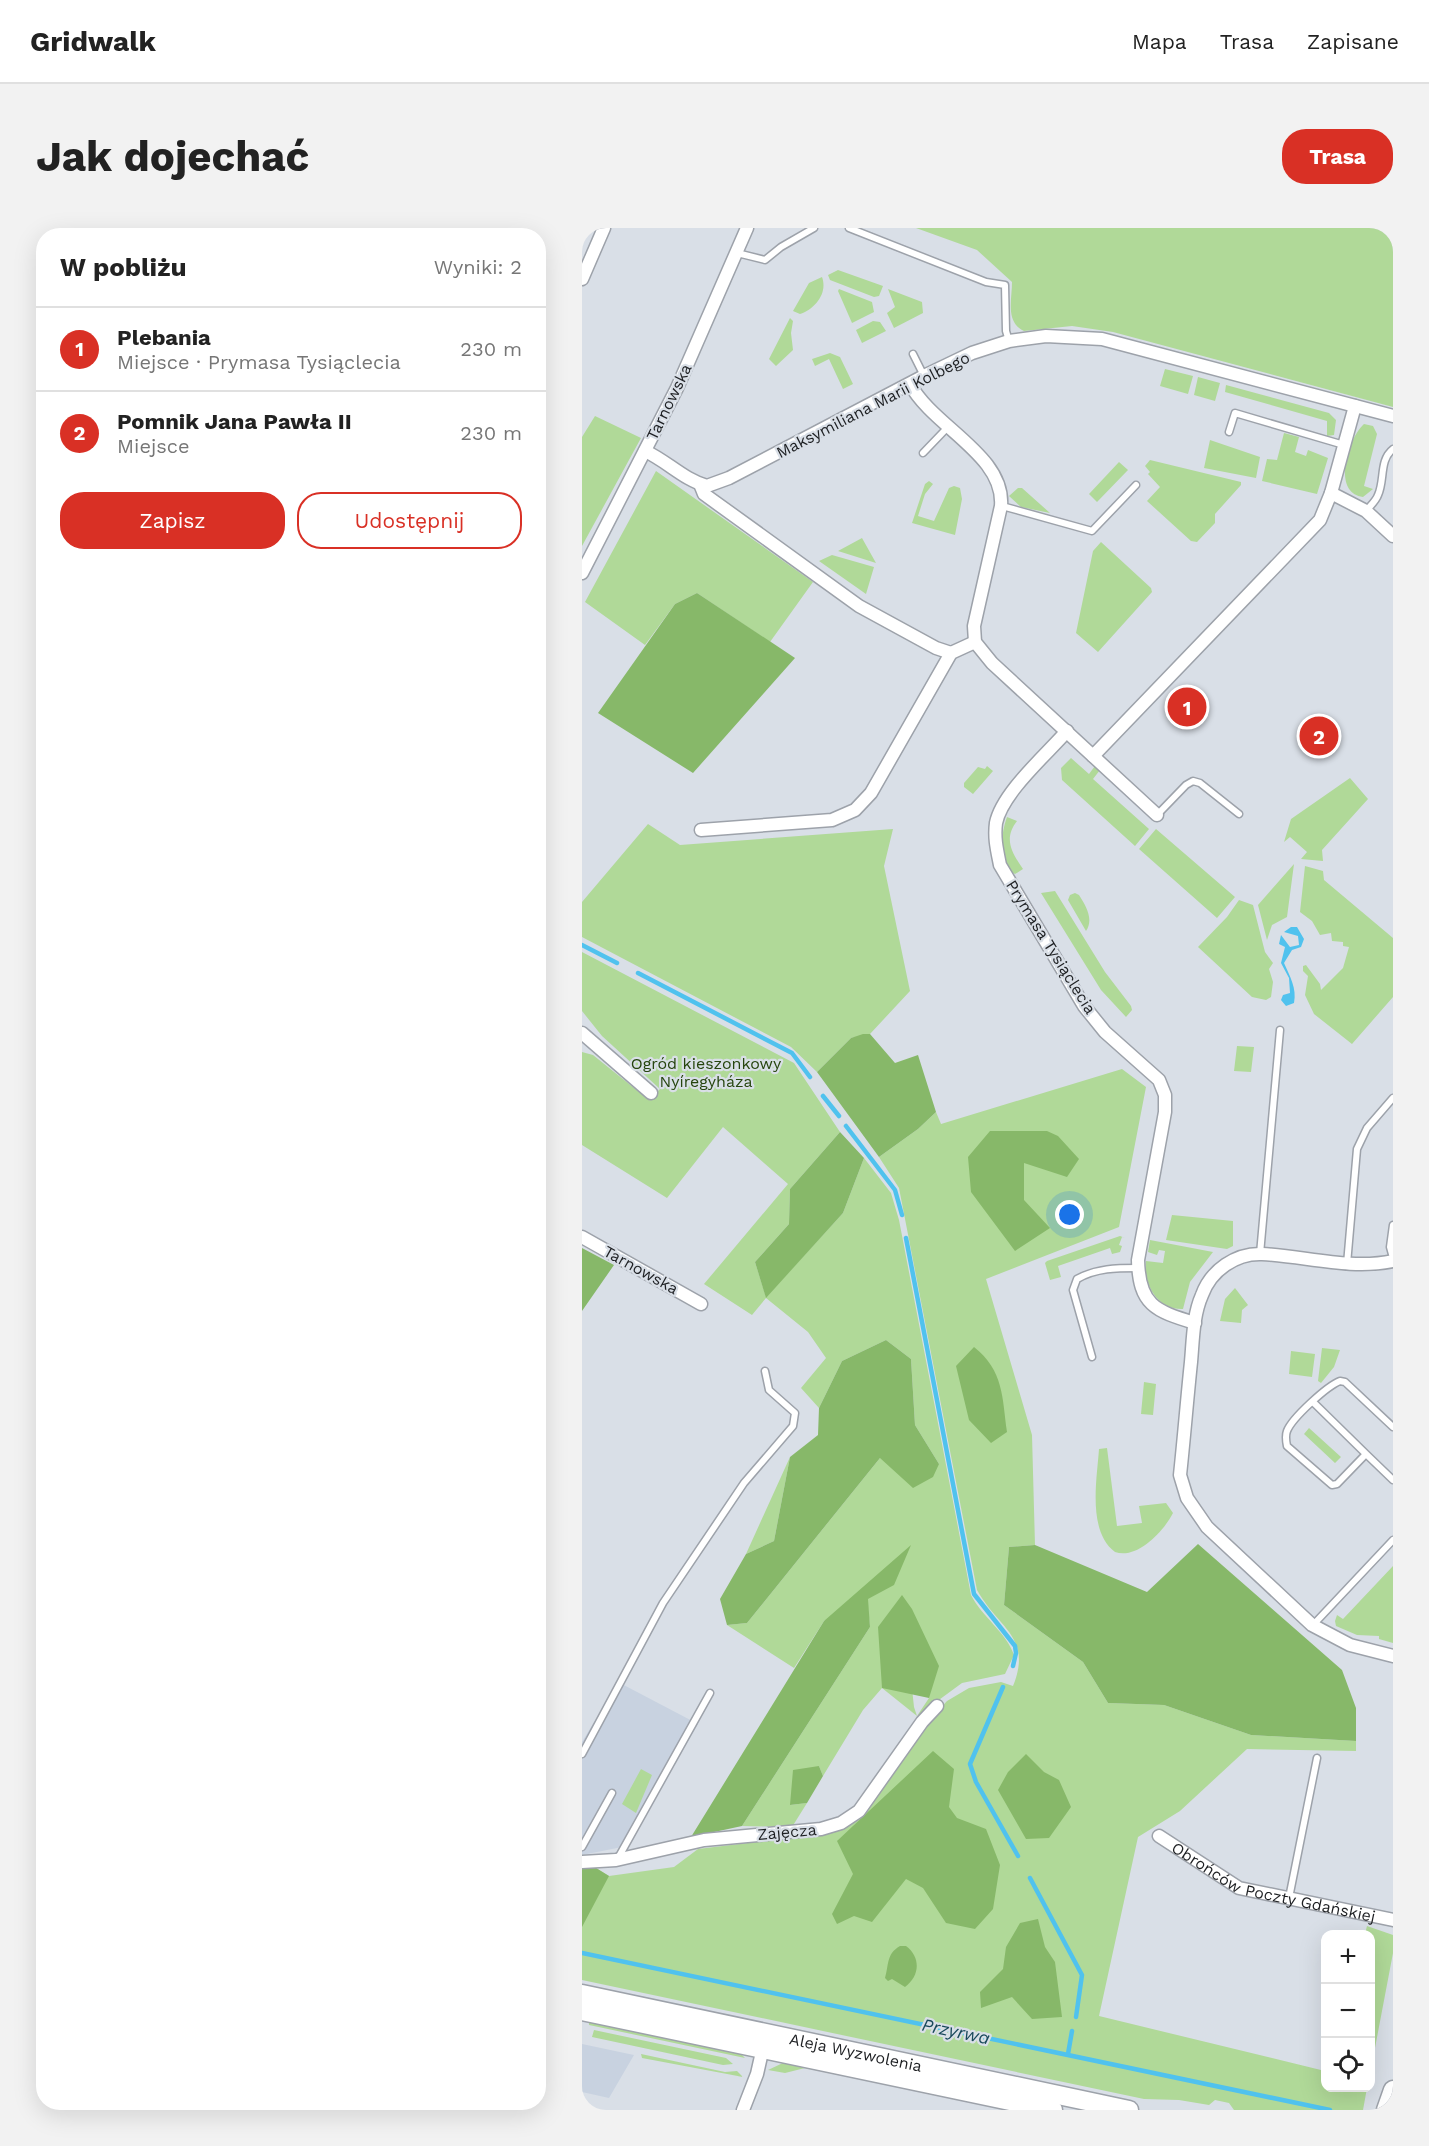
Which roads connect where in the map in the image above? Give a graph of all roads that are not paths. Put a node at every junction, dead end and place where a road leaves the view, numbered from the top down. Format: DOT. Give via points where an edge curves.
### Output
graph roads {
  1 [pos="604,228"];
  2 [pos="747,228"];
  3 [pos="814,228"];
  4 [pos="849,228"];
  5 [pos="737,253"];
  6 [pos="582,279"];
  7 [pos="1009,340"];
  8 [pos="913,354"];
  9 [pos="924,376"];
  10 [pos="910,384"];
  11 [pos="1355,406"];
  12 [pos="1393,416"];
  13 [pos="947,428"];
  14 [pos="1229,432"];
  15 [pos="1344,445"];
  16 [pos="1393,449"];
  17 [pos="645,450"];
  18 [pos="923,453"];
  19 [pos="700,484"];
  20 [pos="1136,485"];
  21 [pos="1331,493"];
  22 [pos="1001,506"];
  23 [pos="1366,511"];
  24 [pos="1393,536"];
  25 [pos="582,573"];
  26 [pos="975,642"];
  27 [pos="951,653"];
  28 [pos="1067,731"];
  29 [pos="1093,756"];
  30 [pos="1239,814"];
  31 [pos="1157,815"];
  32 [pos="700,830"];
  33 [pos="1280,1030"];
  34 [pos="582,1033"];
  35 [pos="651,1093"];
  36 [pos="1393,1098"];
  37 [pos="1393,1225"];
  38 [pos="582,1237"];
  39 [pos="1260,1254"];
  40 [pos="1393,1259"];
  41 [pos="1347,1264"];
  42 [pos="1138,1268"];
  43 [pos="701,1304"];
  44 [pos="1195,1323"];
  45 [pos="1092,1357"];
  46 [pos="765,1371"];
  47 [pos="1313,1402"];
  48 [pos="1393,1427"];
  49 [pos="1366,1454"];
  50 [pos="1393,1480"];
  51 [pos="1393,1540"];
  52 [pos="1312,1625"];
  53 [pos="1393,1656"];
  54 [pos="710,1693"];
  55 [pos="937,1706"];
  56 [pos="582,1754"];
  57 [pos="1317,1758"];
  58 [pos="612,1793"];
  59 [pos="1159,1836"];
  60 [pos="582,1847"];
  61 [pos="616,1860"];
  62 [pos="582,1862"];
  63 [pos="1288,1900"];
  64 [pos="1393,1920"];
  65 [pos="582,1994"];
  66 [pos="582,2011"];
  67 [pos="764,2041"];
  68 [pos="1393,2090"];
  69 [pos="743,2110"];
  70 [pos="1053,2110"];
  71 [pos="1130,2110"];
  72 [pos="1386,2110"];
  1 -- 6 [label="street"];
  2 -- 5 [label="street, Tarnowska"];
  3 -- 5 [label="lane" via="765,260"];
  4 -- 7 [label="lane" via="986,282 1005,285"];
  5 -- 17 [label="street, Tarnowska"];
  7 -- 9 [label="street, Maksymiliana Marii Kolbego"];
  7 -- 11 [label="street, Maksymiliana Marii Kolbego" via="1064,335 1102,339"];
  8 -- 9 [label="lane"];
  9 -- 10 [label="street, Maksymiliana Marii Kolbego"];
  10 -- 13 [label="street" via="918,399"];
  10 -- 19 [label="street, Maksymiliana Marii Kolbego" via="729,478 708,486"];
  11 -- 12 [label="street, Maksymiliana Marii Kolbego"];
  11 -- 15 [label="street"];
  13 -- 18 [label="lane"];
  13 -- 22 [label="street" via="996,476"];
  14 -- 15 [label="lane" via="1235,413"];
  15 -- 21 [label="street"];
  16 -- 23 [label="lane" via="1388,453 1378,497"];
  17 -- 19 [label="street"];
  17 -- 25 [label="street, Tarnowska"];
  19 -- 27 [label="street" via="704,494 859,606"];
  20 -- 22 [label="lane" via="1092,531"];
  21 -- 23 [label="street"];
  21 -- 29 [label="street" via="1310,532"];
  22 -- 26 [label="street" via="974,626"];
  23 -- 24 [label="street"];
  26 -- 27 [label="street"];
  26 -- 28 [label="street" via="992,663"];
  27 -- 32 [label="street" via="871,794 855,810 832,820"];
  28 -- 29 [label="street"];
  28 -- 42 [label="street, Prymasa Tysiąclecia" via="1004,803 996,822 995,840 1000,865 1084,1006 1105,1032 1159,1080 1165,1095"];
  29 -- 31 [label="street"];
  30 -- 31 [label="lane" via="1193,781"];
  33 -- 39 [label="lane"];
  34 -- 35 [label="street"];
  36 -- 41 [label="lane" via="1367,1128 1357,1149"];
  37 -- 40 [label="lane"];
  38 -- 43 [label="street, Tarnowska"];
  39 -- 41 [label="street"];
  39 -- 44 [label="street" via="1239,1256 1218,1270 1202,1293"];
  40 -- 41 [label="street" via="1375,1265"];
  42 -- 44 [label="street" via="1145,1298 1156,1310"];
  42 -- 45 [label="lane" via="1109,1268 1077,1279 1073,1290"];
  44 -- 52 [label="street" via="1180,1476 1187,1498 1207,1527"];
  46 -- 56 [label="lane" via="769,1390 795,1413 793,1426 744,1483 663,1604"];
  47 -- 48 [label="lane" via="1334,1383 1345,1382"];
  47 -- 49 [label="lane"];
  47 -- 49 [label="lane" via="1289,1427 1287,1446 1332,1485"];
  49 -- 50 [label="lane"];
  51 -- 52 [label="lane"];
  52 -- 53 [label="street" via="1350,1645"];
  54 -- 61 [label="lane"];
  55 -- 61 [label="street, Zajęcza" via="859,1811 841,1823 822,1829 704,1840"];
  57 -- 63 [label="lane"];
  58 -- 60 [label="lane"];
  59 -- 63 [label="street, Obrońców Poczty Gdańskiej" via="1239,1888"];
  61 -- 62 [label="street, Zajęcza"];
  63 -- 64 [label="street, Obrońców Poczty Gdańskiej"];
  65 -- 67 [label="main road, Aleja Wyzwolenia"];
  66 -- 67 [label="main road, Aleja Wyzwolenia"];
  67 -- 69 [label="street"];
  67 -- 70 [label="main road, Aleja Wyzwolenia"];
  67 -- 71 [label="main road, Aleja Wyzwolenia"];
  68 -- 72 [label="main road"];
}
